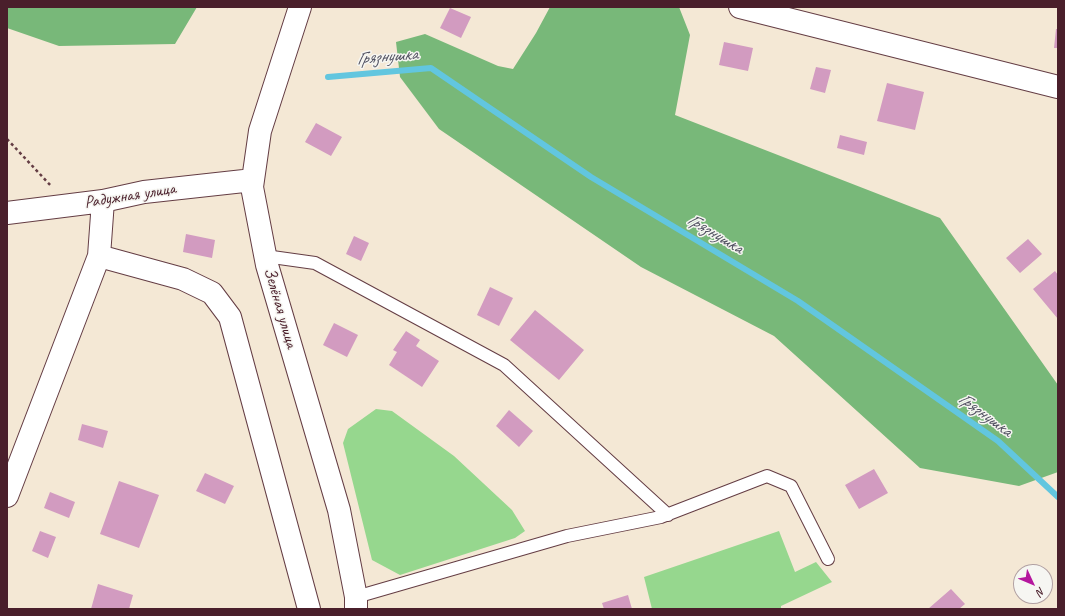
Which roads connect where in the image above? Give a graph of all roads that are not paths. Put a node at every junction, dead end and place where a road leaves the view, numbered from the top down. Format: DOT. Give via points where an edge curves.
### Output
graph roads {
  1 [pos="300,7"];
  2 [pos="740,7"];
  3 [pos="1058,87"];
  4 [pos="253,180"];
  5 [pos="103,200"];
  6 [pos="7,213"];
  7 [pos="99,256"];
  8 [pos="265,256"];
  9 [pos="7,496"];
  10 [pos="668,514"];
  11 [pos="828,559"];
  12 [pos="356,603"];
  13 [pos="309,609"];
  1 -- 4 [label="street, Зелёная улица" via="260,131"];
  2 -- 3 [label="street"];
  4 -- 5 [label="street, Радужная улица" via="144,192"];
  4 -- 8 [label="street, Зелёная улица" via="252,187"];
  5 -- 6 [label="street, Радужная улица"];
  5 -- 7 [label="street"];
  7 -- 9 [label="street"];
  7 -- 13 [label="street" via="183,279 212,293 230,317"];
  8 -- 10 [label="lane" via="315,262 504,365"];
  8 -- 12 [label="street, Зелёная улица" via="339,510"];
  10 -- 11 [label="lane" via="767,476 791,486"];
  10 -- 12 [label="lane" via="661,518 567,536"];
}
